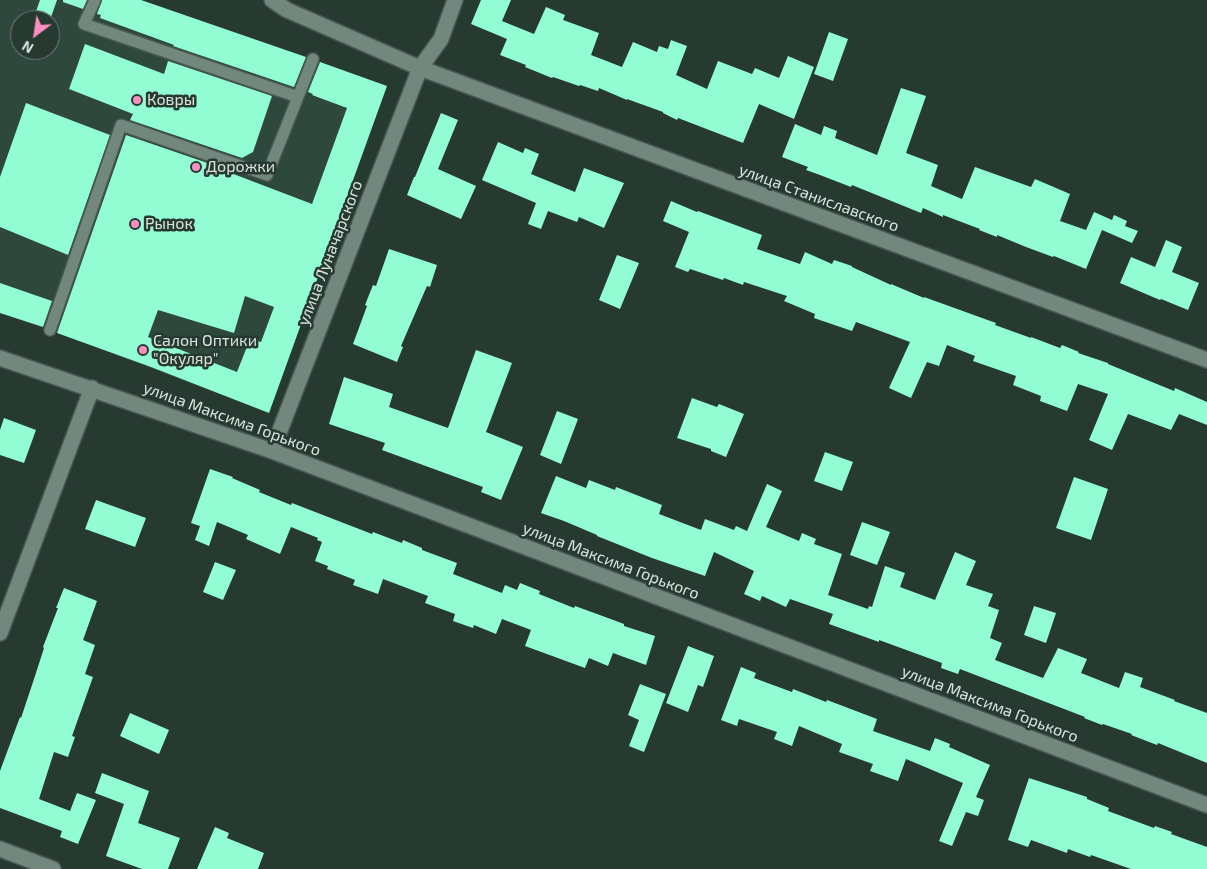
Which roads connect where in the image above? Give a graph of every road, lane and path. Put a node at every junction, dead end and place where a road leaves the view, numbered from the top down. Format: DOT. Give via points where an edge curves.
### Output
graph roads {
  1 [pos="94,0"];
  2 [pos="272,0"];
  3 [pos="455,0"];
  4 [pos="313,59"];
  5 [pos="420,68"];
  6 [pos="298,97"];
  7 [pos="50,330"];
  8 [pos="0,358"];
  9 [pos="1207,360"];
  10 [pos="92,388"];
  11 [pos="272,451"];
  12 [pos="0,633"];
  13 [pos="1207,805"];
  14 [pos="0,849"];
  15 [pos="53,869"];
  1 -- 6 [label="lane" via="84,24"];
  2 -- 5 [label="street" via="287,10"];
  3 -- 5 [label="street, улица Луначарского" via="441,39"];
  4 -- 6 [label="lane"];
  5 -- 9 [label="street, улица Станиславского"];
  5 -- 11 [label="street, улица Луначарского"];
  6 -- 7 [label="lane" via="267,175 121,125"];
  8 -- 10 [label="street, улица Максима Горького"];
  10 -- 11 [label="street, улица Максима Горького"];
  10 -- 12 [label="street"];
  11 -- 13 [label="street, улица Максима Горького"];
  14 -- 15 [label="street"];
}
